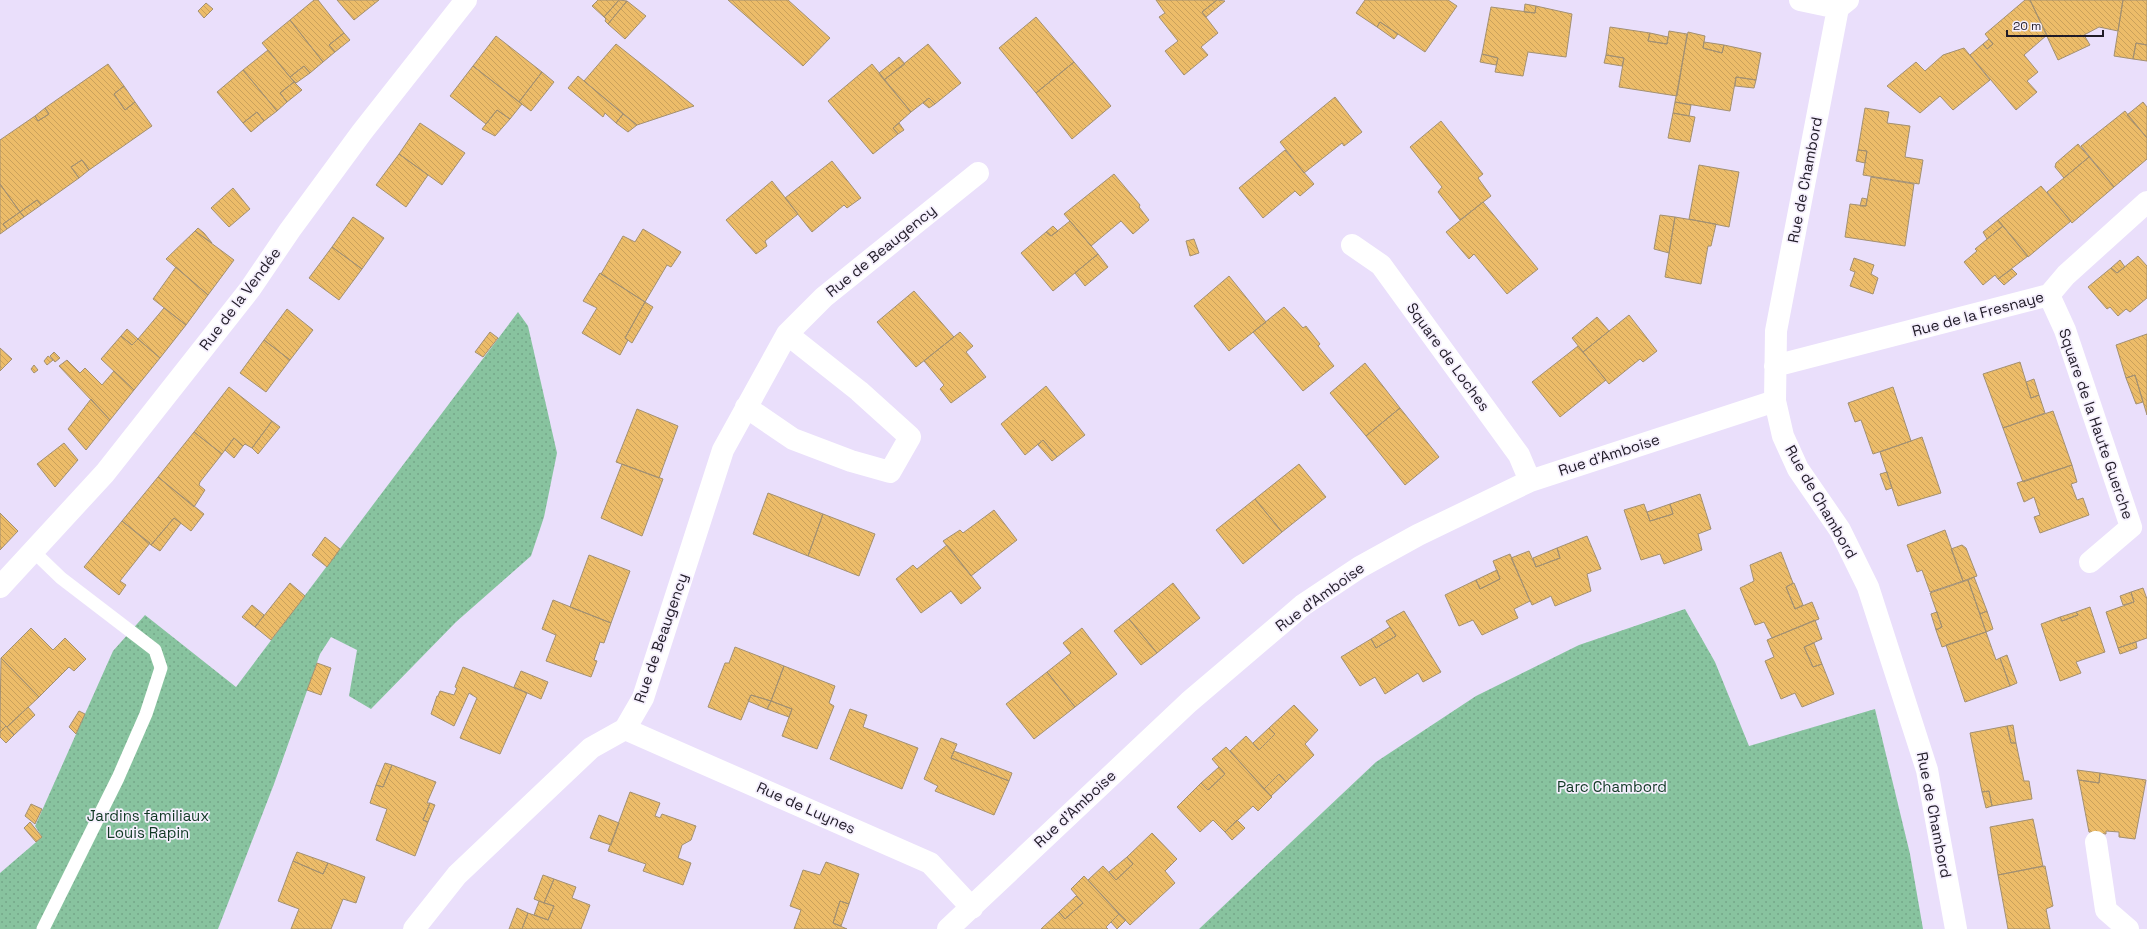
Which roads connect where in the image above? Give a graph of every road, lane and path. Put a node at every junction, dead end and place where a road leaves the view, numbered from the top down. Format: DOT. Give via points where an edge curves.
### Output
graph roads {
  1 [pos="466,0"];
  2 [pos="1800,0"];
  3 [pos="1843,4"];
  4 [pos="978,172"];
  5 [pos="2147,202"];
  6 [pos="1352,245"];
  7 [pos="2049,296"];
  8 [pos="787,334"];
  9 [pos="1775,366"];
  10 [pos="1775,401"];
  11 [pos="746,408"];
  12 [pos="1530,481"];
  13 [pos="33,551"];
  14 [pos="2090,562"];
  15 [pos="0,587"];
  16 [pos="624,729"];
  17 [pos="2096,842"];
  18 [pos="972,908"];
  19 [pos="43,929"];
  20 [pos="414,929"];
  21 [pos="948,929"];
  22 [pos="1956,929"];
  23 [pos="2128,929"];
  1 -- 13 [label="street, Rue de la Vendée" via="362,132 250,289 105,473"];
  2 -- 3 [label="street"];
  3 -- 9 [label="street, Rue de Chambord" via="1776,331"];
  4 -- 8 [label="street, Rue de Beaugency" via="824,297"];
  5 -- 7 [label="street, Rue de la Fresnaye" via="2066,275"];
  6 -- 12 [label="street, Square de Loches" via="1381,265 1519,456"];
  7 -- 9 [label="street, Rue de la Fresnaye"];
  7 -- 14 [label="street, Square de la Haute Guerche" via="2065,330 2131,527"];
  8 -- 11 [label="street, Rue de Beaugency"];
  8 -- 11 [label="street" via="859,391 910,437 890,472 850,461 793,439"];
  9 -- 10 [label="street, Rue de Chambord"];
  10 -- 12 [label="street, Rue d’Amboise"];
  10 -- 22 [label="street, Rue de Chambord" via="1783,436 1798,469 1840,530 1868,587 1927,770"];
  11 -- 16 [label="street, Rue de Beaugency" via="723,450 643,698"];
  12 -- 18 [label="street, Rue d’Amboise" via="1418,535 1360,567 1304,605 1188,702"];
  13 -- 15 [label="street, Rue de la Vendée"];
  13 -- 19 [label="lane" via="60,578 155,650 161,668 146,714 118,778"];
  16 -- 18 [label="street, Rue de Luynes" via="930,863"];
  16 -- 20 [label="street, Rue de Beaugency" via="591,748 494,837 456,875"];
  17 -- 23 [label="street" via="2106,910"];
  18 -- 21 [label="street, Rue d’Amboise"];
}
